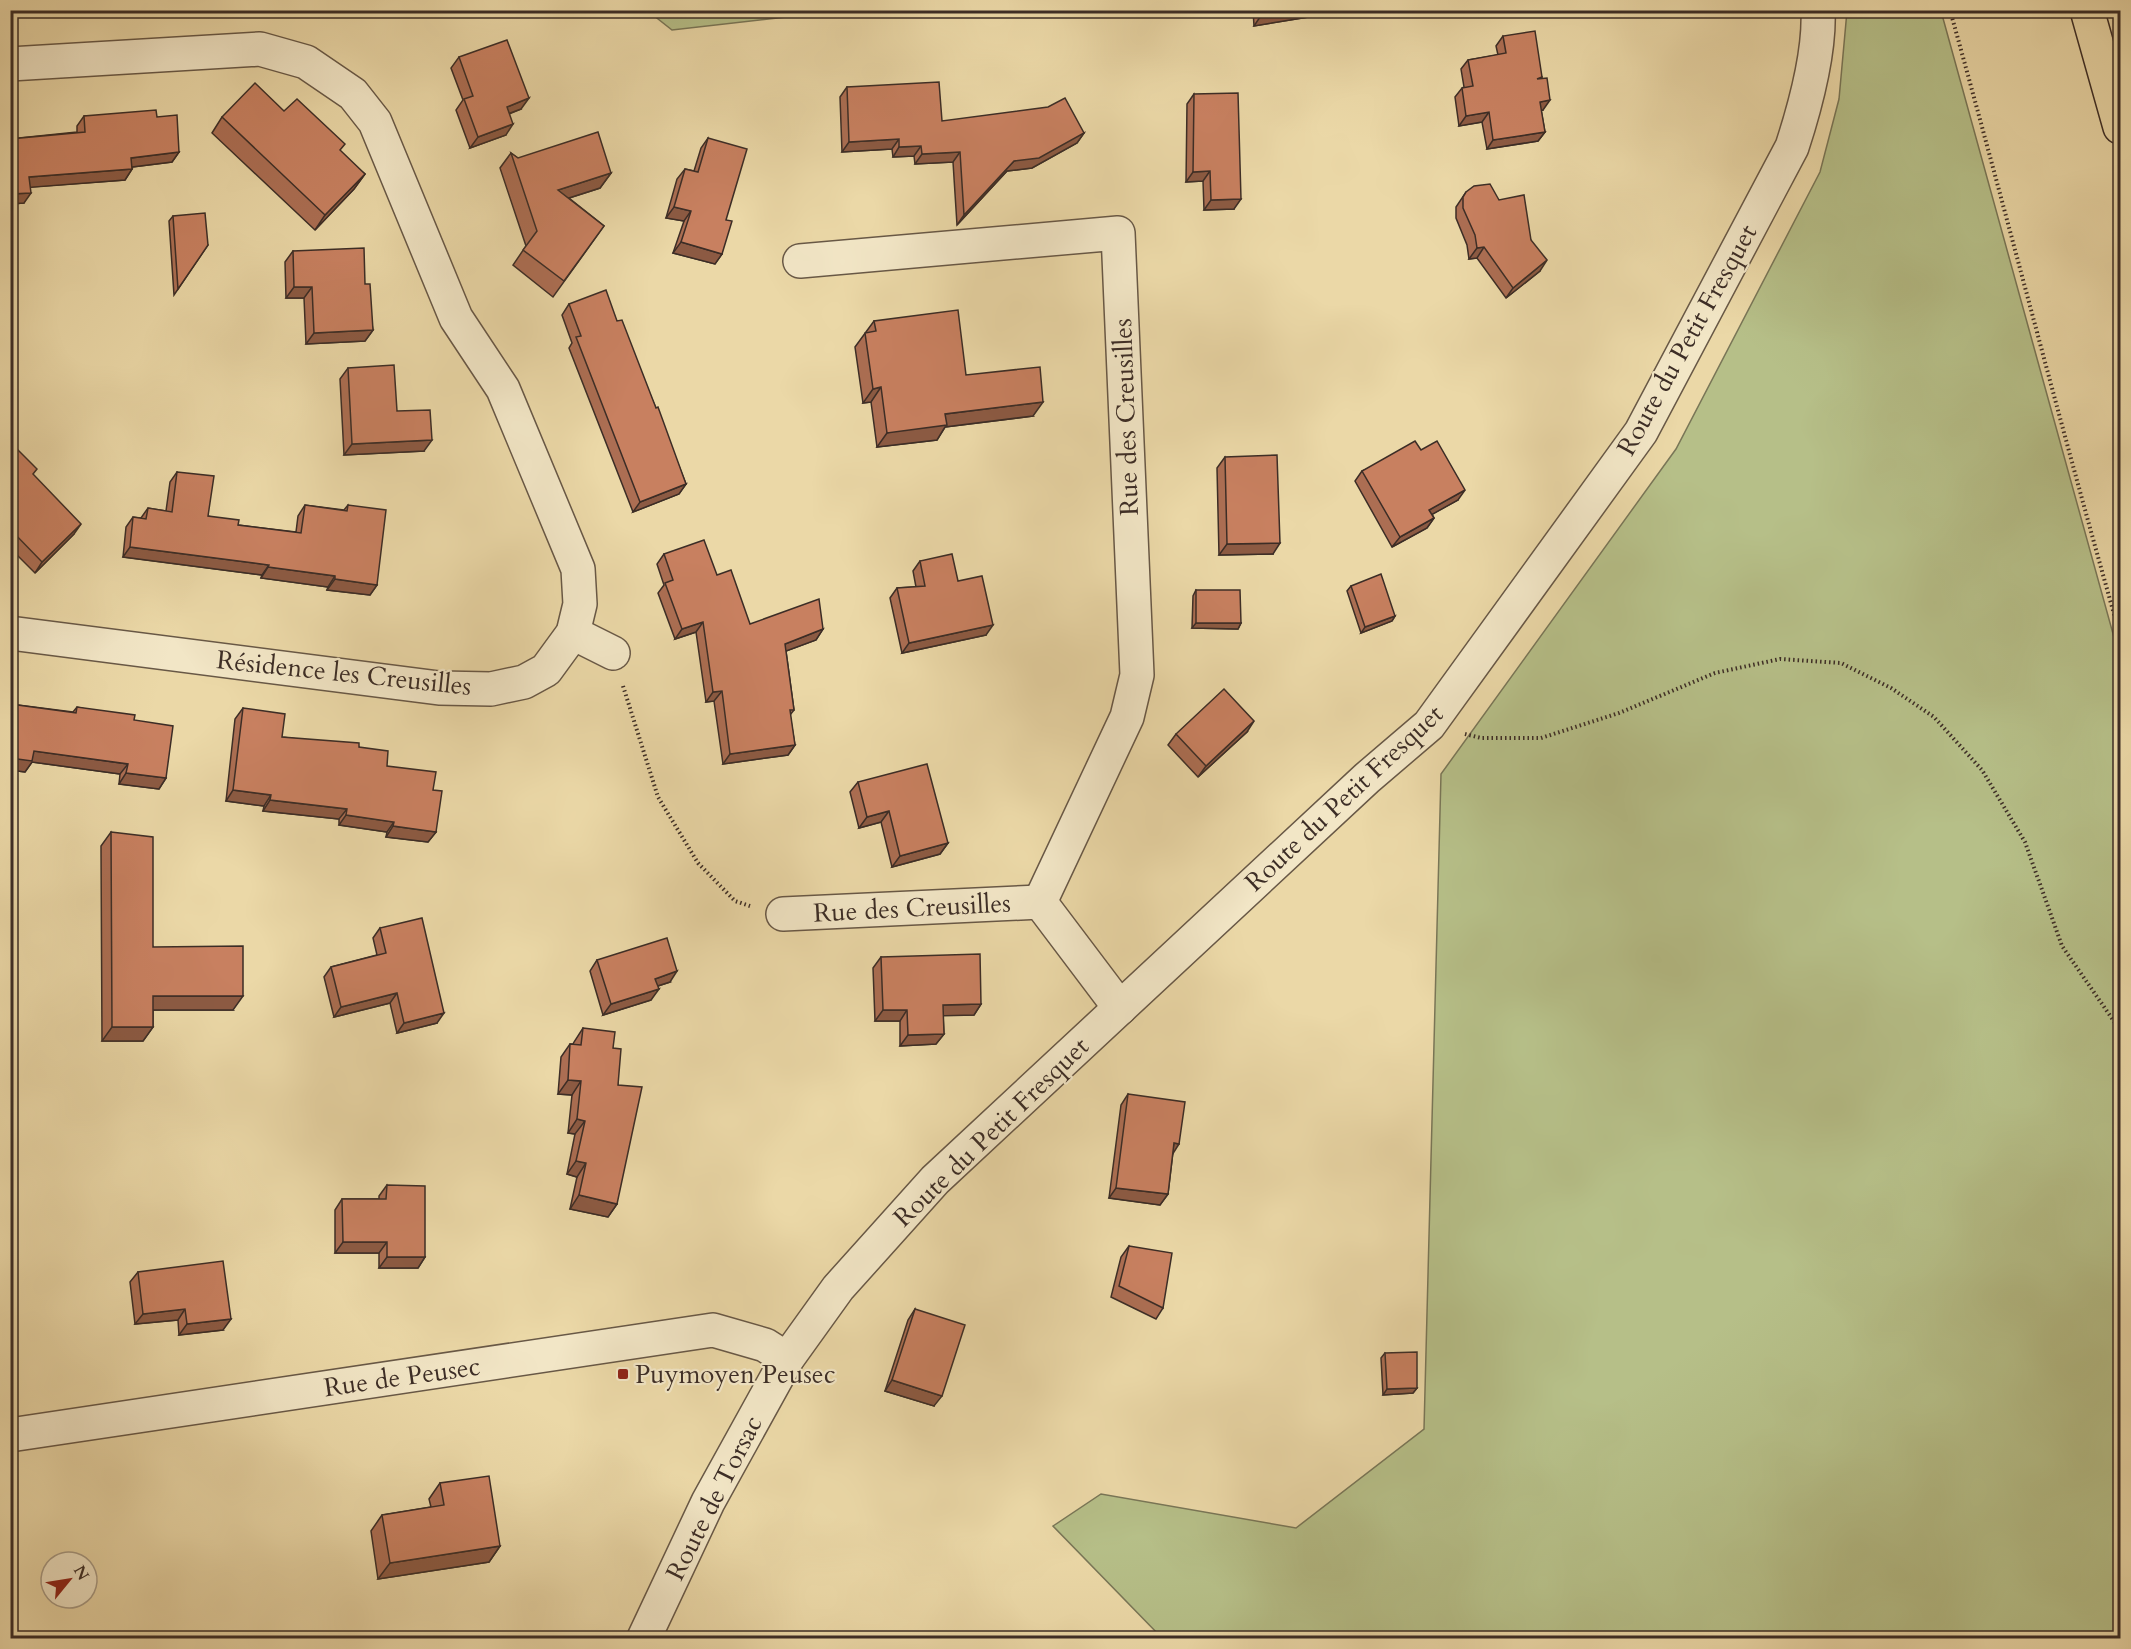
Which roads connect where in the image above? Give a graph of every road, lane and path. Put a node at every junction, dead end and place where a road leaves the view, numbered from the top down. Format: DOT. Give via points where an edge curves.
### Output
graph roads {
  1 [pos="1818,10"];
  2 [pos="1950,10"];
  3 [pos="2087,10"];
  4 [pos="10,64"];
  5 [pos="2121,127"];
  6 [pos="800,261"];
  7 [pos="10,633"];
  8 [pos="573,633"];
  9 [pos="2121,635"];
  10 [pos="612,653"];
  11 [pos="1429,725"];
  12 [pos="1040,902"];
  13 [pos="783,914"];
  14 [pos="1120,1008"];
  15 [pos="2121,1030"];
  16 [pos="787,1359"];
  17 [pos="10,1435"];
  18 [pos="644,1638"];
  1 -- 11 [label="street, Route du Petit Fresquet" via="1805,109 1792,147 1641,432"];
  2 -- 9 [label="path"];
  3 -- 5 [label="main road"];
  4 -- 8 [label="street, Résidence les Creusilles" via="260,49 306,62 353,94 375,122 456,318 502,389 578,570 580,604"];
  6 -- 12 [label="street, Rue des Creusilles" via="1118,232 1137,675 1127,717"];
  7 -- 8 [label="street, Résidence les Creusilles" via="439,688 481,689 524,682 546,670"];
  8 -- 10 [label="street"];
  10 -- 13 [label="path" via="658,797 698,863 735,901"];
  11 -- 14 [label="street, Route du Petit Fresquet"];
  11 -- 15 [label="path" via="1481,738 1541,738 1619,713 1715,673 1780,659 1841,663 1891,687 1934,717 1982,770 2025,842 2062,946"];
  12 -- 13 [label="street, Rue des Creusilles"];
  12 -- 14 [label="street, Rue des Creusilles"];
  14 -- 16 [label="street, Route du Petit Fresquet" via="934,1180 838,1288"];
  16 -- 17 [label="street, Rue de Peusec" via="765,1345 713,1330"];
  16 -- 18 [label="street, Route de Torsac" via="708,1502"];
}
